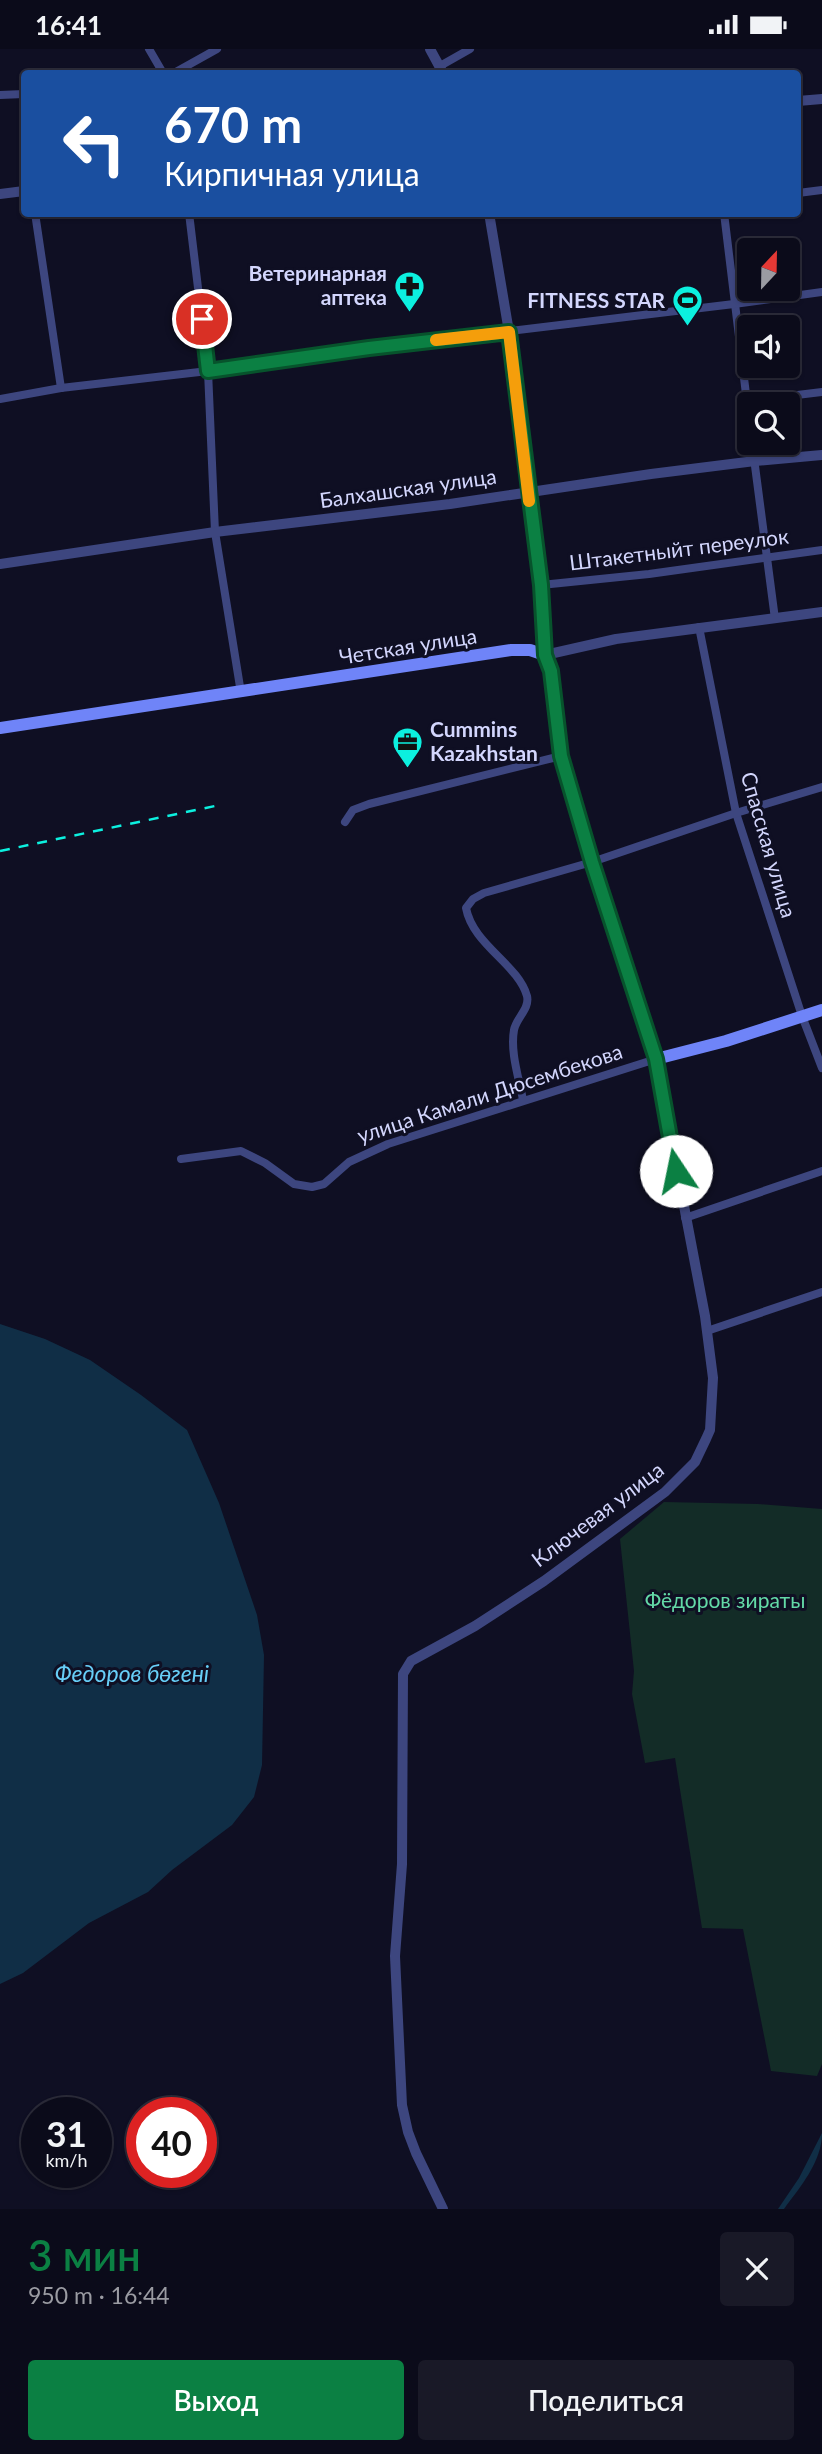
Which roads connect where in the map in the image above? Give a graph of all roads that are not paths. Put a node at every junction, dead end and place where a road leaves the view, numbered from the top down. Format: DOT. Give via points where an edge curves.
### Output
graph roads {
  1 [pos="149,49"];
  2 [pos="218,49"];
  3 [pos="430,49"];
  4 [pos="470,49"];
  5 [pos="161,70"];
  6 [pos="180,70"];
  7 [pos="441,70"];
  8 [pos="21,94"];
  9 [pos="0,95"];
  10 [pos="822,99"];
  11 [pos="801,101"];
  12 [pos="822,190"];
  13 [pos="21,191"];
  14 [pos="801,193"];
  15 [pos="0,194"];
  16 [pos="36,217"];
  17 [pos="189,217"];
  18 [pos="490,217"];
  19 [pos="724,217"];
  20 [pos="822,292"];
  21 [pos="734,304"];
  22 [pos="509,332"];
  23 [pos="208,371"];
  24 [pos="61,388"];
  25 [pos="746,392"];
  26 [pos="822,392"];
  27 [pos="800,395"];
  28 [pos="0,399"];
  29 [pos="754,455"];
  30 [pos="822,456"];
  31 [pos="755,461"];
  32 [pos="528,493"];
  33 [pos="215,532"];
  34 [pos="822,550"];
  35 [pos="768,557"];
  36 [pos="0,564"];
  37 [pos="541,585"];
  38 [pos="822,612"];
  39 [pos="775,618"];
  40 [pos="699,627"];
  41 [pos="545,655"];
  42 [pos="241,693"];
  43 [pos="0,728"];
  44 [pos="561,756"];
  45 [pos="822,787"];
  46 [pos="736,813"];
  47 [pos="345,823"];
  48 [pos="592,862"];
  49 [pos="822,1010"];
  50 [pos="802,1016"];
  51 [pos="656,1059"];
  52 [pos="822,1068"];
  53 [pos="523,1100"];
  54 [pos="181,1159"];
  55 [pos="822,1171"];
  56 [pos="685,1218"];
  57 [pos="822,1292"];
  58 [pos="707,1331"];
  59 [pos="443,2209"];
  1 -- 5 [label="street"];
  2 -- 6 [label="street"];
  3 -- 7 [label="street"];
  4 -- 7 [label="street"];
  8 -- 9 [label="street"];
  10 -- 11 [label="street"];
  12 -- 14 [label="street"];
  13 -- 15 [label="street"];
  16 -- 24 [label="street"];
  17 -- 23 [label="street"];
  18 -- 22 [label="street, Ключевая улица"];
  19 -- 21 [label="street"];
  20 -- 21 [label="street"];
  21 -- 22 [label="street"];
  21 -- 25 [label="street"];
  22 -- 23 [label="street"];
  22 -- 32 [label="street, Ключевая улица"];
  23 -- 24 [label="street"];
  23 -- 33 [label="street"];
  24 -- 28 [label="street"];
  26 -- 27 [label="street"];
  29 -- 31 [label="street"];
  30 -- 31 [label="street, Балхашская улица"];
  31 -- 32 [label="street, Балхашская улица"];
  31 -- 35 [label="street"];
  32 -- 33 [label="street, Балхашская улица"];
  32 -- 37 [label="street, Ключевая улица"];
  33 -- 36 [label="street, Балхашская улица"];
  33 -- 42 [label="street"];
  34 -- 35 [label="street, Штакетныйт переулок"];
  35 -- 37 [label="street, Штакетныйт переулок"];
  35 -- 39 [label="street"];
  37 -- 41 [label="street, Ключевая улица"];
  38 -- 39 [label="street, Четская улица"];
  39 -- 40 [label="street, Четская улица"];
  40 -- 41 [label="street, Четская улица"];
  40 -- 46 [label="street, Спасская улица"];
  41 -- 42 [label="main road, Четская улица" via="511,650"];
  41 -- 44 [label="main road, Ключевая улица"];
  42 -- 43 [label="main road, Четская улица"];
  44 -- 47 [label="street" via="369,804 353,810"];
  44 -- 48 [label="main road, Ключевая улица"];
  45 -- 46 [label="street"];
  46 -- 48 [label="street"];
  46 -- 50 [label="street, Спасская улица"];
  48 -- 51 [label="main road, Ключевая улица"];
  48 -- 53 [label="street" via="484,893 466,908 475,930 526,994 513,1046"];
  49 -- 50 [label="main road, улица Камали Дюсембекова"];
  50 -- 51 [label="main road, улица Камали Дюсембекова"];
  50 -- 52 [label="street, Спасская улица"];
  51 -- 53 [label="street, улица Камали Дюсембекова"];
  51 -- 56 [label="street, Ключевая улица"];
  53 -- 54 [label="street, улица Камали Дюсембекова" via="388,1144 349,1162 324,1184 312,1187 294,1184 241,1151"];
  55 -- 56 [label="street"];
  56 -- 58 [label="street, Ключевая улица"];
  57 -- 58 [label="street"];
  58 -- 59 [label="street, Ключевая улица" via="713,1378 710,1430 695,1462 665,1492 544,1581 411,1661 403,1674 402,1864 395,1956 402,2105 416,2153"];
}
